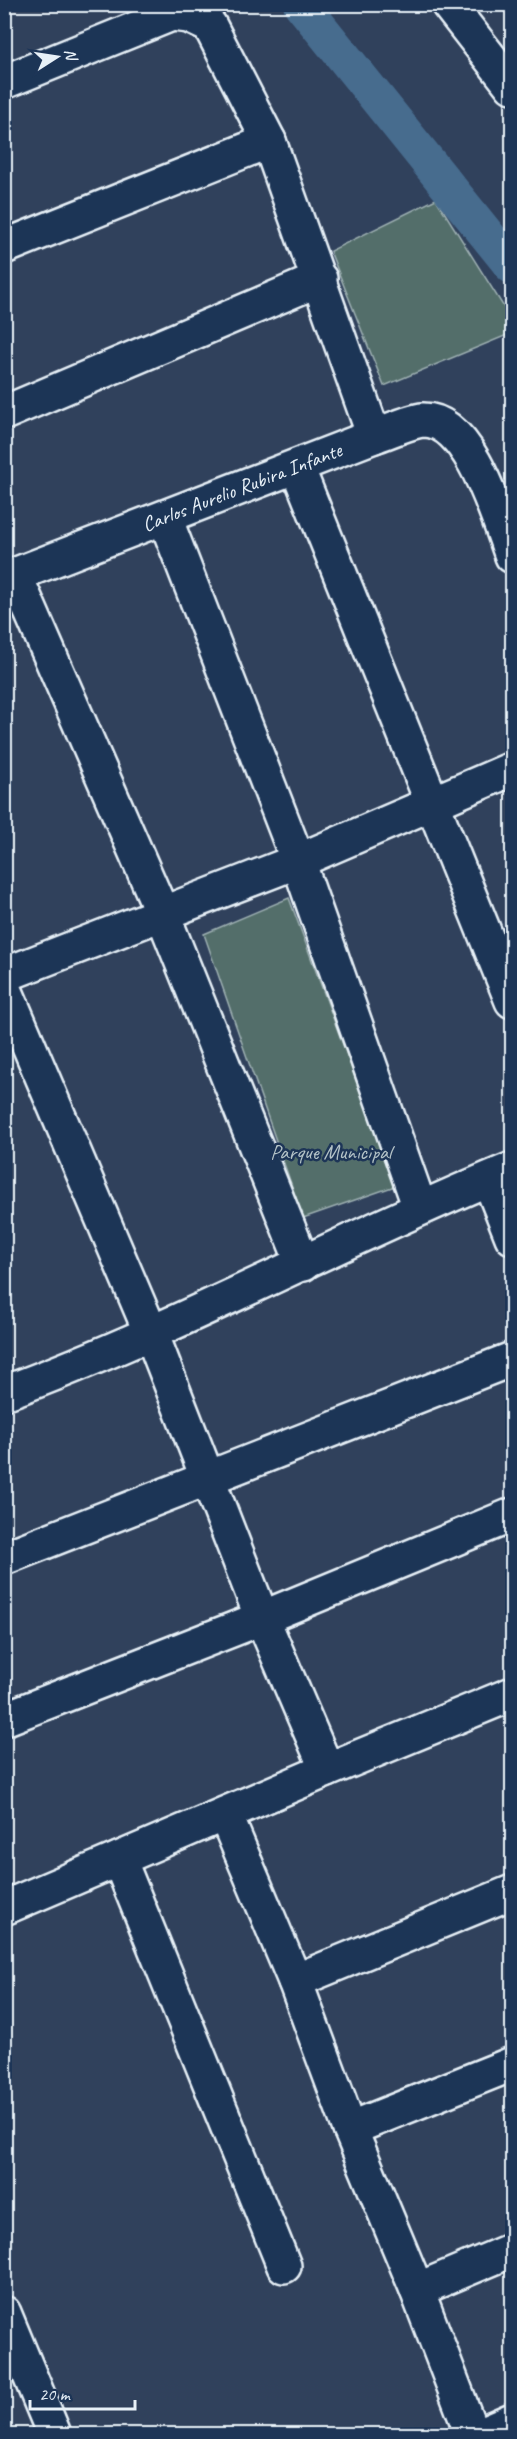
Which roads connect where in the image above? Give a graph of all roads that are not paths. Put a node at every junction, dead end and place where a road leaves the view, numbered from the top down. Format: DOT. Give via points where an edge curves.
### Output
graph roads {
  1 [pos="448,4"];
  2 [pos="4,82"];
  3 [pos="513,86"];
  4 [pos="269,141"];
  5 [pos="4,247"];
  6 [pos="320,279"];
  7 [pos="4,413"];
  8 [pos="374,436"];
  9 [pos="297,467"];
  10 [pos="165,519"];
  11 [pos="513,556"];
  12 [pos="10,577"];
  13 [pos="513,769"];
  14 [pos="432,804"];
  15 [pos="298,861"];
  16 [pos="164,915"];
  17 [pos="4,975"];
  18 [pos="4,987"];
  19 [pos="513,1001"];
  20 [pos="501,1174"];
  21 [pos="420,1208"];
  22 [pos="513,1237"];
  23 [pos="303,1264"];
  24 [pos="151,1334"];
  25 [pos="513,1359"];
  26 [pos="4,1393"];
  27 [pos="208,1477"];
  28 [pos="513,1515"];
  29 [pos="4,1558"];
  30 [pos="262,1618"];
  31 [pos="513,1694"];
  32 [pos="4,1719"];
  33 [pos="327,1770"];
  34 [pos="225,1814"];
  35 [pos="119,1859"];
  36 [pos="513,1892"];
  37 [pos="4,1908"];
  38 [pos="295,1981"];
  39 [pos="513,2064"];
  40 [pos="350,2129"];
  41 [pos="513,2250"];
  42 [pos="284,2266"];
  43 [pos="417,2290"];
  44 [pos="4,2313"];
  45 [pos="513,2420"];
  46 [pos="54,2434"];
  47 [pos="472,2434"];
  48 [pos="480,2434"];
  1 -- 3 [label="street"];
  2 -- 4 [label="street" via="172,14 189,16 210,26"];
  4 -- 5 [label="street"];
  4 -- 6 [label="street"];
  6 -- 7 [label="street"];
  6 -- 8 [label="street"];
  8 -- 9 [label="street, Carlos Aurelio Rubira Infante"];
  8 -- 11 [label="street, Carlos Aurelio Rubira Infante" via="423,420 446,426 472,455"];
  9 -- 10 [label="street, Carlos Aurelio Rubira Infante"];
  9 -- 14 [label="street"];
  10 -- 12 [label="street, Carlos Aurelio Rubira Infante"];
  10 -- 15 [label="street"];
  12 -- 16 [label="street"];
  13 -- 14 [label="street"];
  14 -- 15 [label="street"];
  14 -- 19 [label="street"];
  15 -- 16 [label="street"];
  15 -- 21 [label="street"];
  16 -- 17 [label="street"];
  16 -- 23 [label="street"];
  18 -- 24 [label="street"];
  20 -- 21 [label="street"];
  20 -- 22 [label="street"];
  21 -- 23 [label="street"];
  23 -- 24 [label="street"];
  24 -- 26 [label="street"];
  24 -- 27 [label="street"];
  25 -- 27 [label="street"];
  27 -- 29 [label="street"];
  27 -- 30 [label="street"];
  28 -- 30 [label="street"];
  30 -- 32 [label="street"];
  30 -- 33 [label="street"];
  31 -- 33 [label="street"];
  33 -- 34 [label="street"];
  34 -- 35 [label="street"];
  34 -- 38 [label="street"];
  35 -- 37 [label="street"];
  35 -- 42 [label="street"];
  36 -- 38 [label="street"];
  38 -- 40 [label="street"];
  39 -- 40 [label="street"];
  40 -- 43 [label="street"];
  41 -- 43 [label="street"];
  43 -- 47 [label="street"];
  44 -- 46 [label="street"];
  45 -- 48 [label="street"];
}
